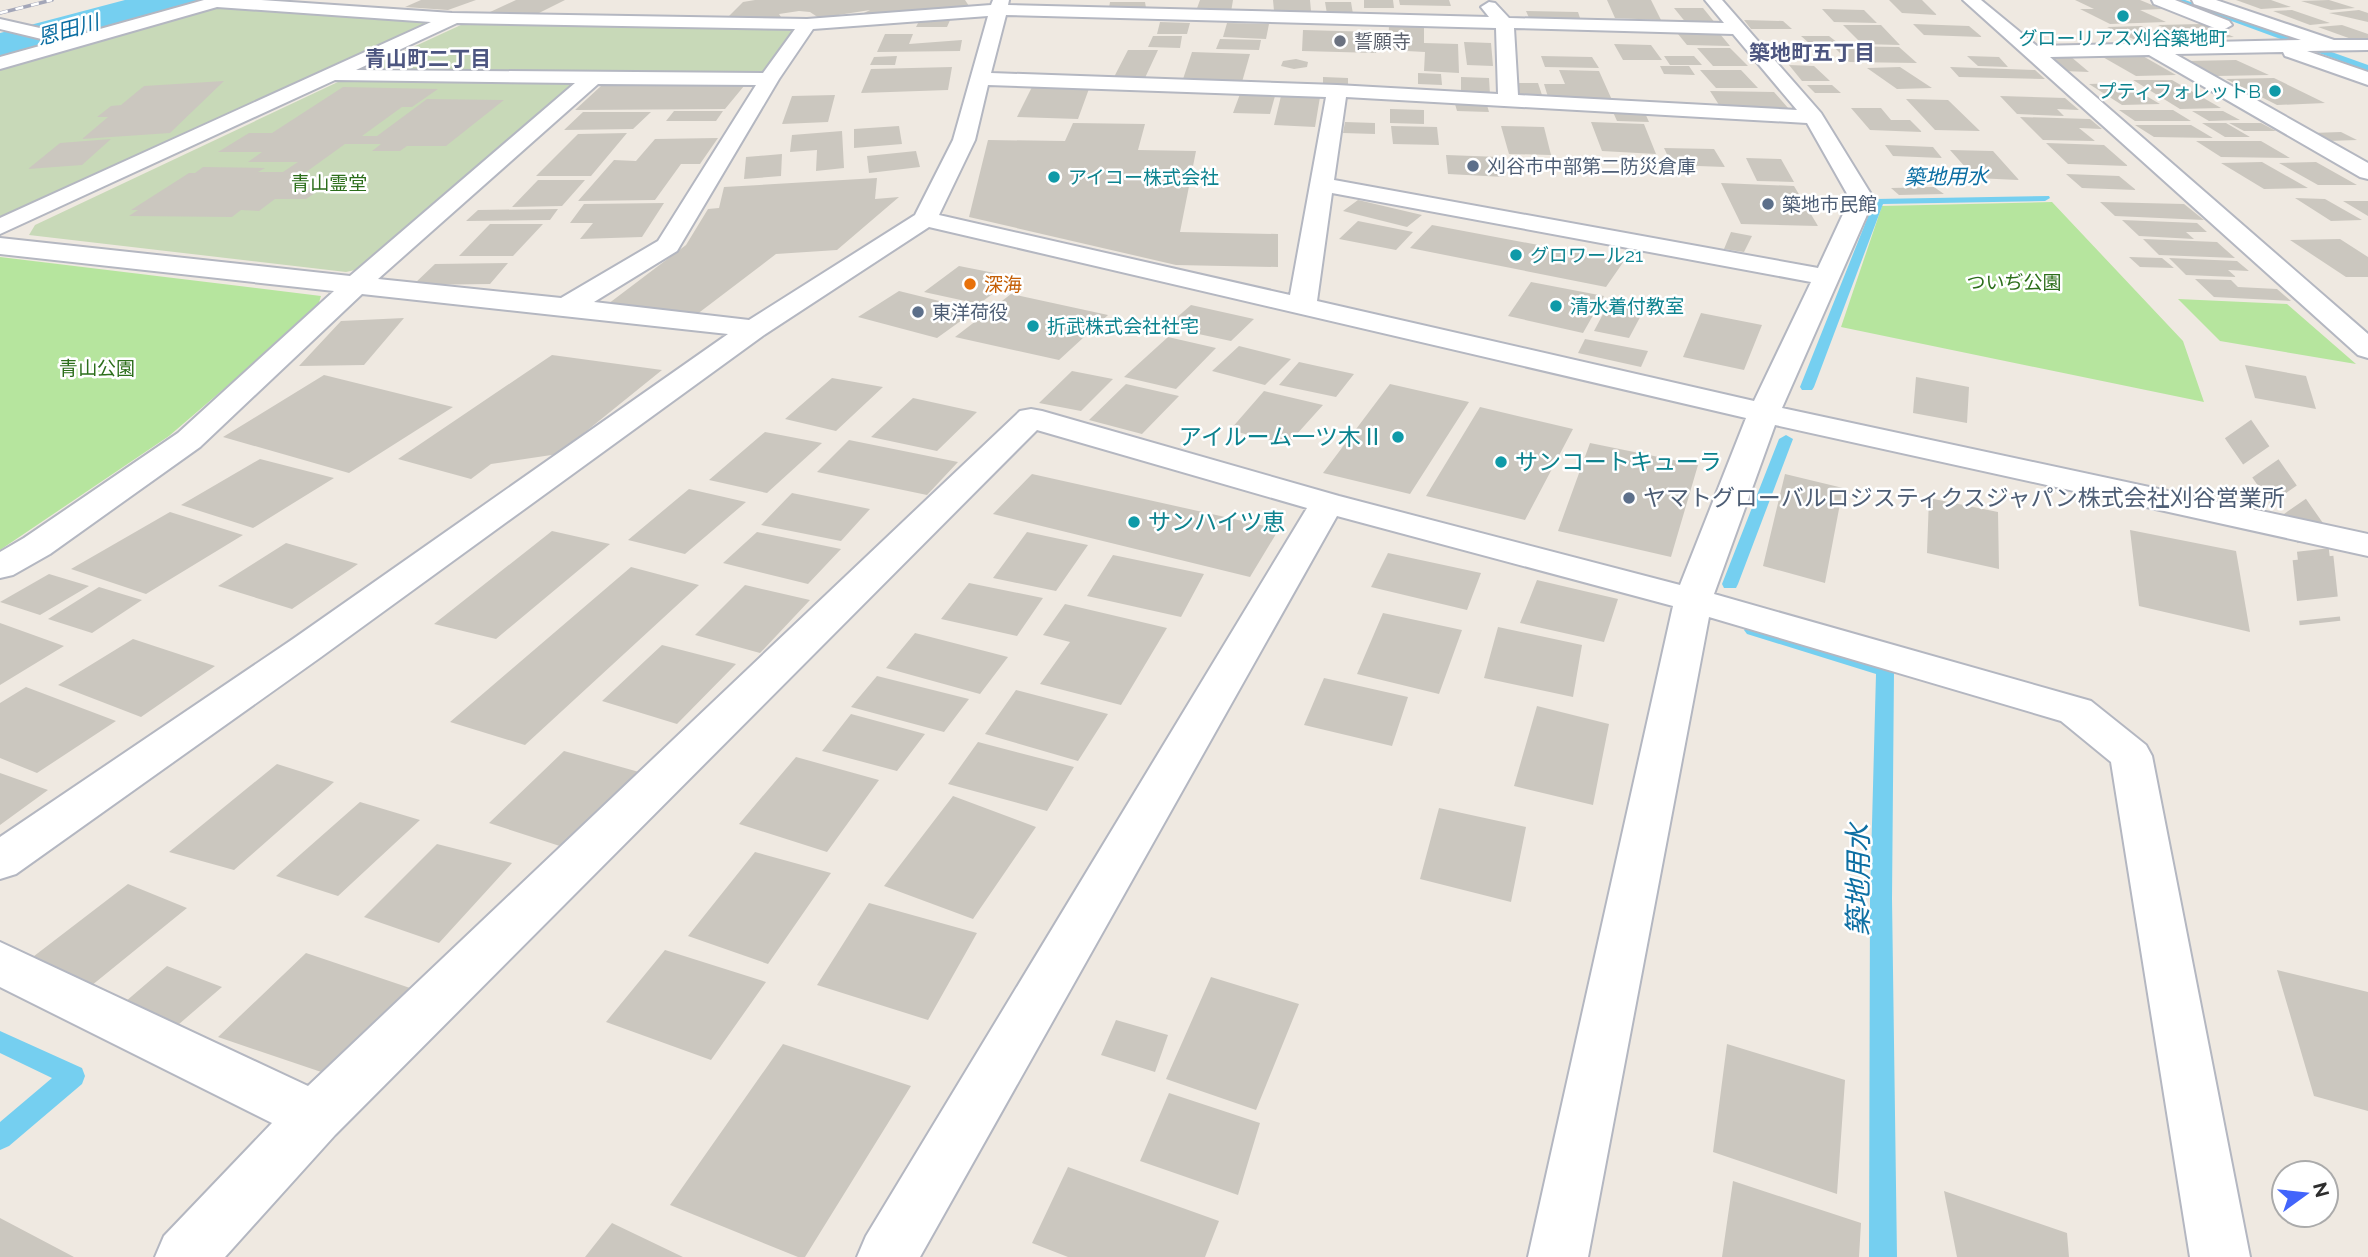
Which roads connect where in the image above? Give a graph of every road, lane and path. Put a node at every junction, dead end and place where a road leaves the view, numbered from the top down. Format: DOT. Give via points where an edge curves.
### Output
graph roads {
  1 [pos="495,0"];
  2 [pos="1483,0"];
  3 [pos="1713,0"];
  4 [pos="1971,0"];
  5 [pos="2160,0"];
  6 [pos="2200,0"];
  7 [pos="220,1"];
  8 [pos="1000,5"];
  9 [pos="1162,7"];
  10 [pos="454,18"];
  11 [pos="0,24"];
  12 [pos="807,24"];
  13 [pos="1505,24"];
  14 [pos="29,29"];
  15 [pos="1739,29"];
  16 [pos="0,37"];
  17 [pos="75,42"];
  18 [pos="2328,45"];
  19 [pos="2368,45"];
  20 [pos="2283,47"];
  21 [pos="2152,49"];
  22 [pos="2033,52"];
  23 [pos="2368,59"];
  24 [pos="0,63"];
  25 [pos="328,76"];
  26 [pos="594,77"];
  27 [pos="769,79"];
  28 [pos="982,79"];
  29 [pos="2368,79"];
  30 [pos="1337,92"];
  31 [pos="1508,100"];
  32 [pos="1814,117"];
  33 [pos="2368,172"];
  34 [pos="1324,185"];
  35 [pos="925,219"];
  36 [pos="0,227"];
  37 [pos="0,246"];
  38 [pos="1826,277"];
  39 [pos="358,283"];
  40 [pos="568,306"];
  41 [pos="1302,307"];
  42 [pos="754,329"];
  43 [pos="2368,349"];
  44 [pos="1764,413"];
  45 [pos="1327,503"];
  46 [pos="2368,545"];
  47 [pos="0,567"];
  48 [pos="1693,600"];
  49 [pos="0,861"];
  50 [pos="0,963"];
  51 [pos="315,1117"];
  52 [pos="186,1257"];
  53 [pos="887,1257"];
  54 [pos="1558,1257"];
  55 [pos="2220,1257"];
  1 -- 10 [label="street"];
  2 -- 13 [label="street"];
  3 -- 15 [label="street"];
  4 -- 22 [label="street"];
  5 -- 20 [label="street"];
  6 -- 18 [label="street"];
  7 -- 10 [label="street"];
  7 -- 17 [label="street"];
  8 -- 9 [label="street"];
  8 -- 12 [label="street"];
  8 -- 28 [label="street"];
  9 -- 13 [label="street"];
  10 -- 12 [label="street"];
  10 -- 25 [label="street"];
  11 -- 14 [label="street"];
  12 -- 27 [label="street"];
  13 -- 15 [label="street"];
  13 -- 31 [label="street"];
  14 -- 16 [label="street"];
  14 -- 17 [label="street"];
  15 -- 32 [label="street"];
  17 -- 24 [label="street"];
  18 -- 19 [label="street"];
  18 -- 20 [label="street"];
  18 -- 23 [label="street"];
  20 -- 21 [label="street"];
  20 -- 29 [label="street"];
  21 -- 22 [label="street"];
  21 -- 33 [label="street"];
  22 -- 43 [label="street"];
  25 -- 26 [label="street"];
  25 -- 36 [label="street"];
  26 -- 27 [label="street"];
  26 -- 39 [label="street"];
  27 -- 40 [label="street" via="668,246"];
  28 -- 30 [label="street"];
  28 -- 35 [label="street" via="964,140"];
  30 -- 31 [label="street"];
  30 -- 34 [label="street"];
  31 -- 32 [label="street"];
  32 -- 38 [label="street" via="1862,199"];
  34 -- 38 [label="street"];
  34 -- 41 [label="street"];
  35 -- 41 [label="street"];
  35 -- 42 [label="street"];
  37 -- 39 [label="street"];
  38 -- 44 [label="street"];
  39 -- 40 [label="street"];
  39 -- 47 [label="street" via="189,440"];
  40 -- 42 [label="street"];
  41 -- 44 [label="street"];
  42 -- 49 [label="street"];
  44 -- 46 [label="street"];
  44 -- 48 [label="street"];
  45 -- 48 [label="street"];
  45 -- 51 [label="street" via="1031,418"];
  45 -- 53 [label="street"];
  48 -- 54 [label="street"];
  48 -- 55 [label="street" via="2076,711 2131,756"];
  50 -- 51 [label="street"];
  51 -- 52 [label="street"];
}
